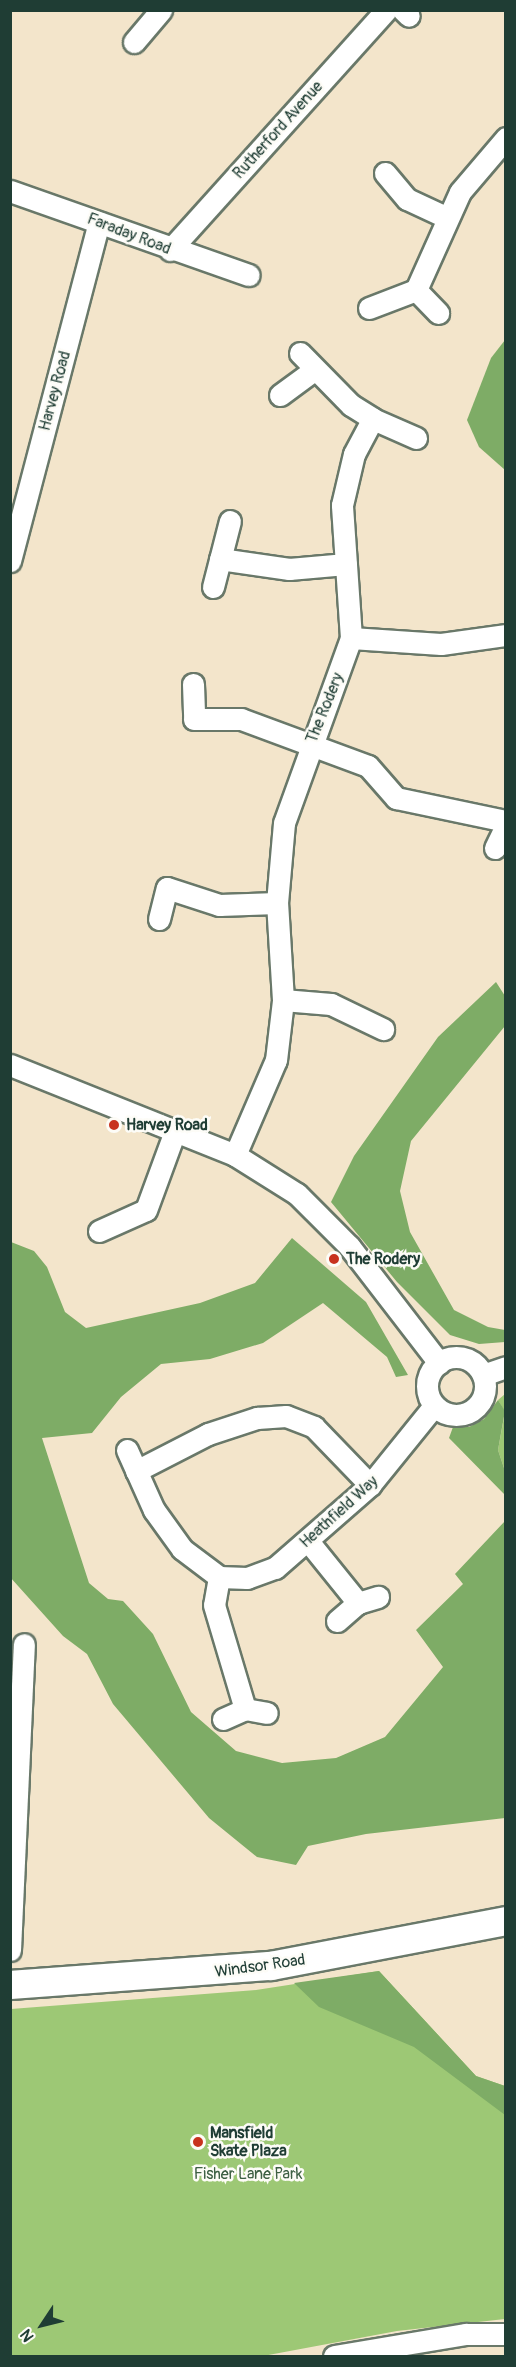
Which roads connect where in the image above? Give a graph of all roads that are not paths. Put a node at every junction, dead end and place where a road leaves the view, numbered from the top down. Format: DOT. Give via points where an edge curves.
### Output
graph roads {
  1 [pos="161,10"];
  2 [pos="386,10"];
  3 [pos="134,42"];
  4 [pos="506,138"];
  5 [pos="385,173"];
  6 [pos="10,191"];
  7 [pos="448,218"];
  8 [pos="99,222"];
  9 [pos="170,250"];
  10 [pos="249,275"];
  11 [pos="416,290"];
  12 [pos="369,308"];
  13 [pos="438,313"];
  14 [pos="300,353"];
  15 [pos="314,370"];
  16 [pos="280,395"];
  17 [pos="373,419"];
  18 [pos="416,438"];
  19 [pos="230,521"];
  20 [pos="220,559"];
  21 [pos="10,561"];
  22 [pos="346,564"];
  23 [pos="213,587"];
  24 [pos="506,634"];
  25 [pos="351,638"];
  26 [pos="193,684"];
  27 [pos="310,744"];
  28 [pos="506,823"];
  29 [pos="495,848"];
  30 [pos="277,903"];
  31 [pos="159,919"];
  32 [pos="283,1000"];
  33 [pos="383,1029"];
  34 [pos="10,1065"];
  35 [pos="175,1131"];
  36 [pos="236,1155"];
  37 [pos="99,1232"];
  38 [pos="439,1363"];
  39 [pos="506,1367"];
  40 [pos="483,1375"];
  41 [pos="434,1406"];
  42 [pos="127,1450"];
  43 [pos="136,1471"];
  44 [pos="370,1485"];
  45 [pos="308,1541"];
  46 [pos="219,1577"];
  47 [pos="337,1621"];
  48 [pos="24,1644"];
  49 [pos="244,1709"];
  50 [pos="267,1713"];
  51 [pos="223,1719"];
  52 [pos="506,1921"];
  53 [pos="10,1950"];
  54 [pos="10,1985"];
  55 [pos="506,2334"];
  56 [pos="334,2356"];
  1 -- 3 [label="street"];
  2 -- 9 [label="street, Rutherford Avenue"];
  4 -- 7 [label="street" via="460,192"];
  5 -- 7 [label="street" via="407,199"];
  6 -- 8 [label="street, Faraday Road"];
  7 -- 11 [label="street"];
  8 -- 9 [label="street, Faraday Road"];
  8 -- 21 [label="street, Harvey Road"];
  9 -- 10 [label="street, Faraday Road"];
  11 -- 12 [label="street"];
  11 -- 13 [label="street"];
  14 -- 15 [label="street"];
  15 -- 16 [label="street"];
  15 -- 17 [label="street"];
  17 -- 18 [label="street"];
  17 -- 22 [label="street, The Rodery" via="354,454 342,505"];
  19 -- 20 [label="street"];
  20 -- 22 [label="street" via="290,568"];
  20 -- 23 [label="street"];
  22 -- 25 [label="street, The Rodery"];
  24 -- 25 [label="street" via="441,644"];
  25 -- 27 [label="street, The Rodery" via="333,694"];
  26 -- 27 [label="street" via="194,719 241,719"];
  27 -- 28 [label="street" via="368,766 396,798"];
  27 -- 30 [label="street, The Rodery" via="284,823"];
  28 -- 29 [label="street"];
  30 -- 31 [label="street" via="219,905 167,888"];
  30 -- 32 [label="street, The Rodery"];
  32 -- 33 [label="street" via="331,1004"];
  32 -- 36 [label="street, The Rodery" via="276,1060"];
  34 -- 35 [label="street"];
  35 -- 36 [label="street"];
  35 -- 37 [label="street" via="146,1210"];
  36 -- 38 [label="street" via="316,1210 350,1246"];
  38 -- 40 [label="street" via="464,1358"];
  38 -- 41 [label="street" via="428,1378 427,1388"];
  39 -- 40 [label="street"];
  40 -- 41 [label="street" via="484,1393 475,1408 458,1415"];
  41 -- 44 [label="street, Heathfield Way"];
  42 -- 43 [label="street"];
  43 -- 44 [label="street" via="208,1434 257,1418 286,1416 314,1426"];
  43 -- 46 [label="street" via="154,1510 182,1549"];
  44 -- 45 [label="street, Heathfield Way"];
  45 -- 46 [label="street, Heathfield Way" via="275,1568 247,1578"];
  45 -- 47 [label="street" via="368,1600"];
  46 -- 49 [label="street" via="213,1605"];
  48 -- 53 [label="street"];
  49 -- 50 [label="street"];
  49 -- 51 [label="street"];
  52 -- 54 [label="main road, Windsor Road" via="271,1966"];
  55 -- 56 [label="street" via="466,2334"];
}
